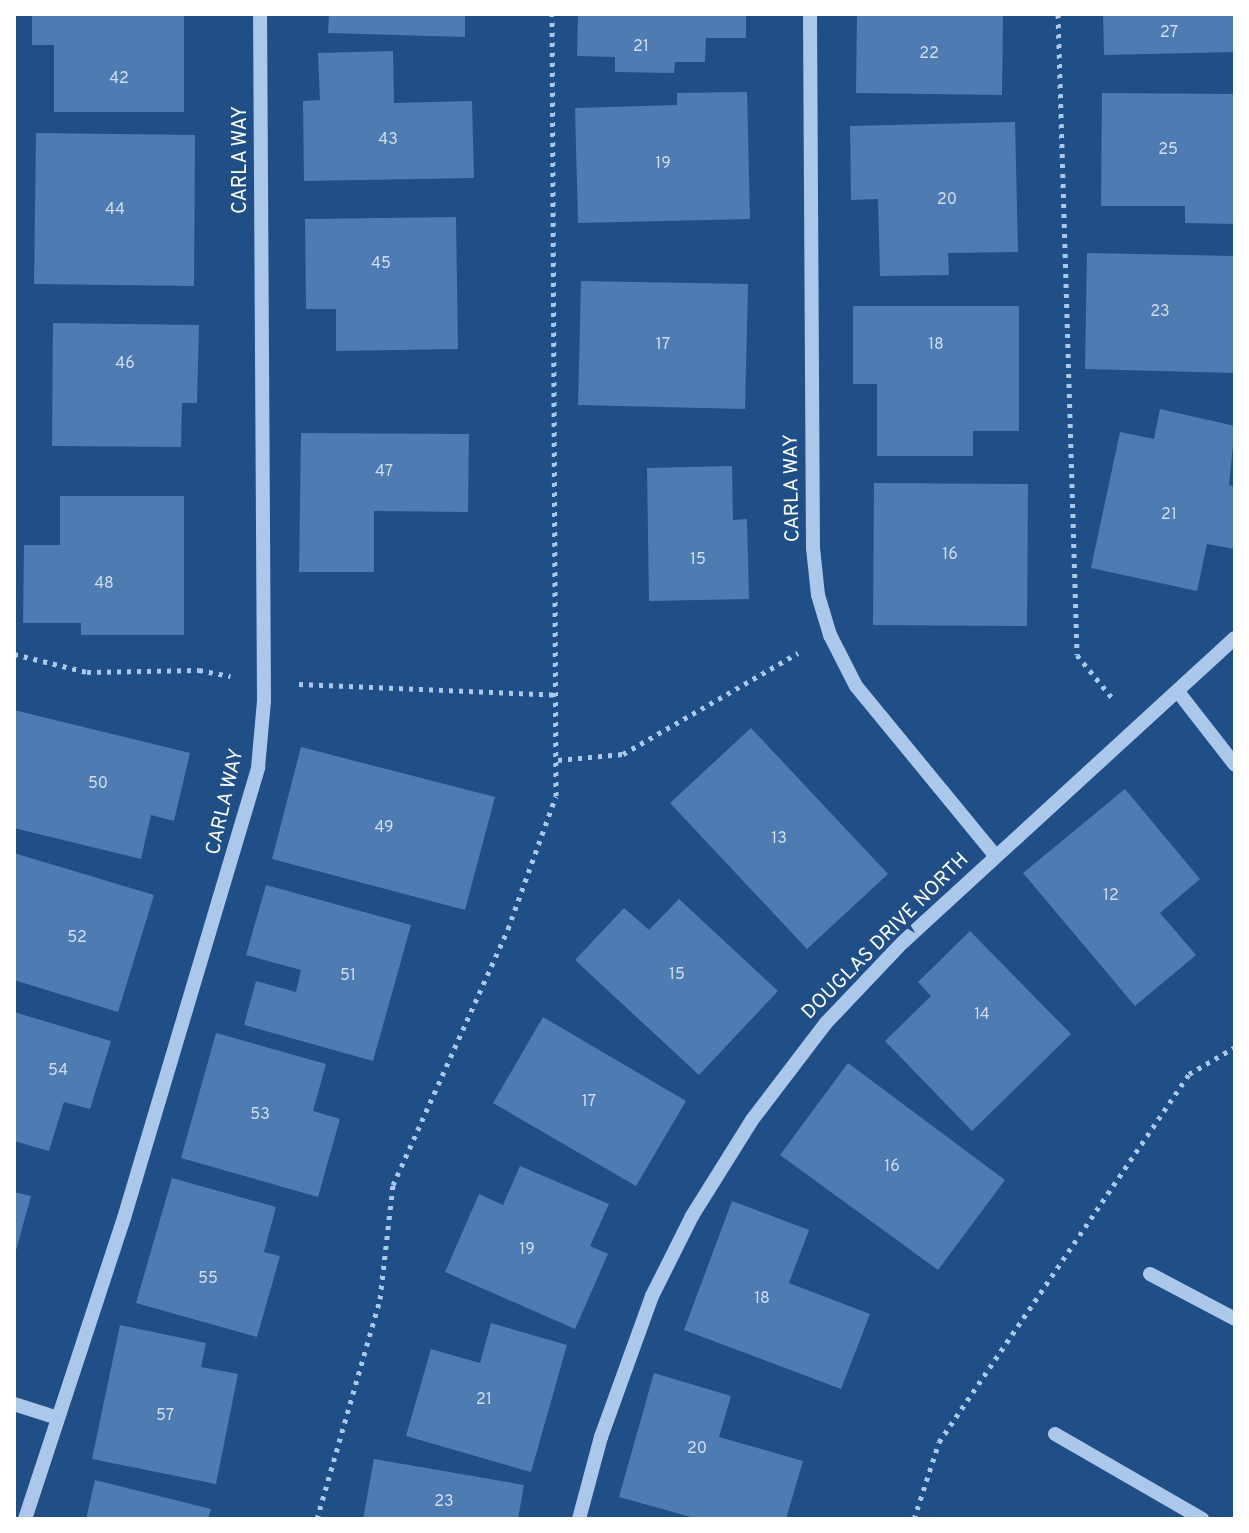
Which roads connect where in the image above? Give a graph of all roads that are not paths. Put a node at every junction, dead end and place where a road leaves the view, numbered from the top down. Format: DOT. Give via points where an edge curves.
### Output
graph roads {
  1 [pos="260,14"];
  2 [pos="810,14"];
  3 [pos="1235,638"];
  4 [pos="1179,693"];
  5 [pos="1235,765"];
  6 [pos="995,855"];
  7 [pos="1150,1274"];
  8 [pos="1235,1319"];
  9 [pos="14,1404"];
  10 [pos="58,1418"];
  11 [pos="1055,1434"];
  12 [pos="25,1519"];
  13 [pos="579,1519"];
  14 [pos="1202,1519"];
  1 -- 10 [label="street, CARLA WAY" via="264,701 258,768 229,878"];
  2 -- 6 [label="street, CARLA WAY" via="813,548 830,635 856,686"];
  3 -- 4 [label="street, DOUGLAS DRIVE NORTH"];
  4 -- 5 [label="street"];
  4 -- 6 [label="street, DOUGLAS DRIVE NORTH"];
  6 -- 13 [label="street, DOUGLAS DRIVE NORTH" via="826,1023 715,1180 652,1296 601,1437"];
  7 -- 8 [label="street"];
  9 -- 10 [label="street"];
  10 -- 12 [label="street, CARLA WAY"];
  11 -- 14 [label="street"];
}
